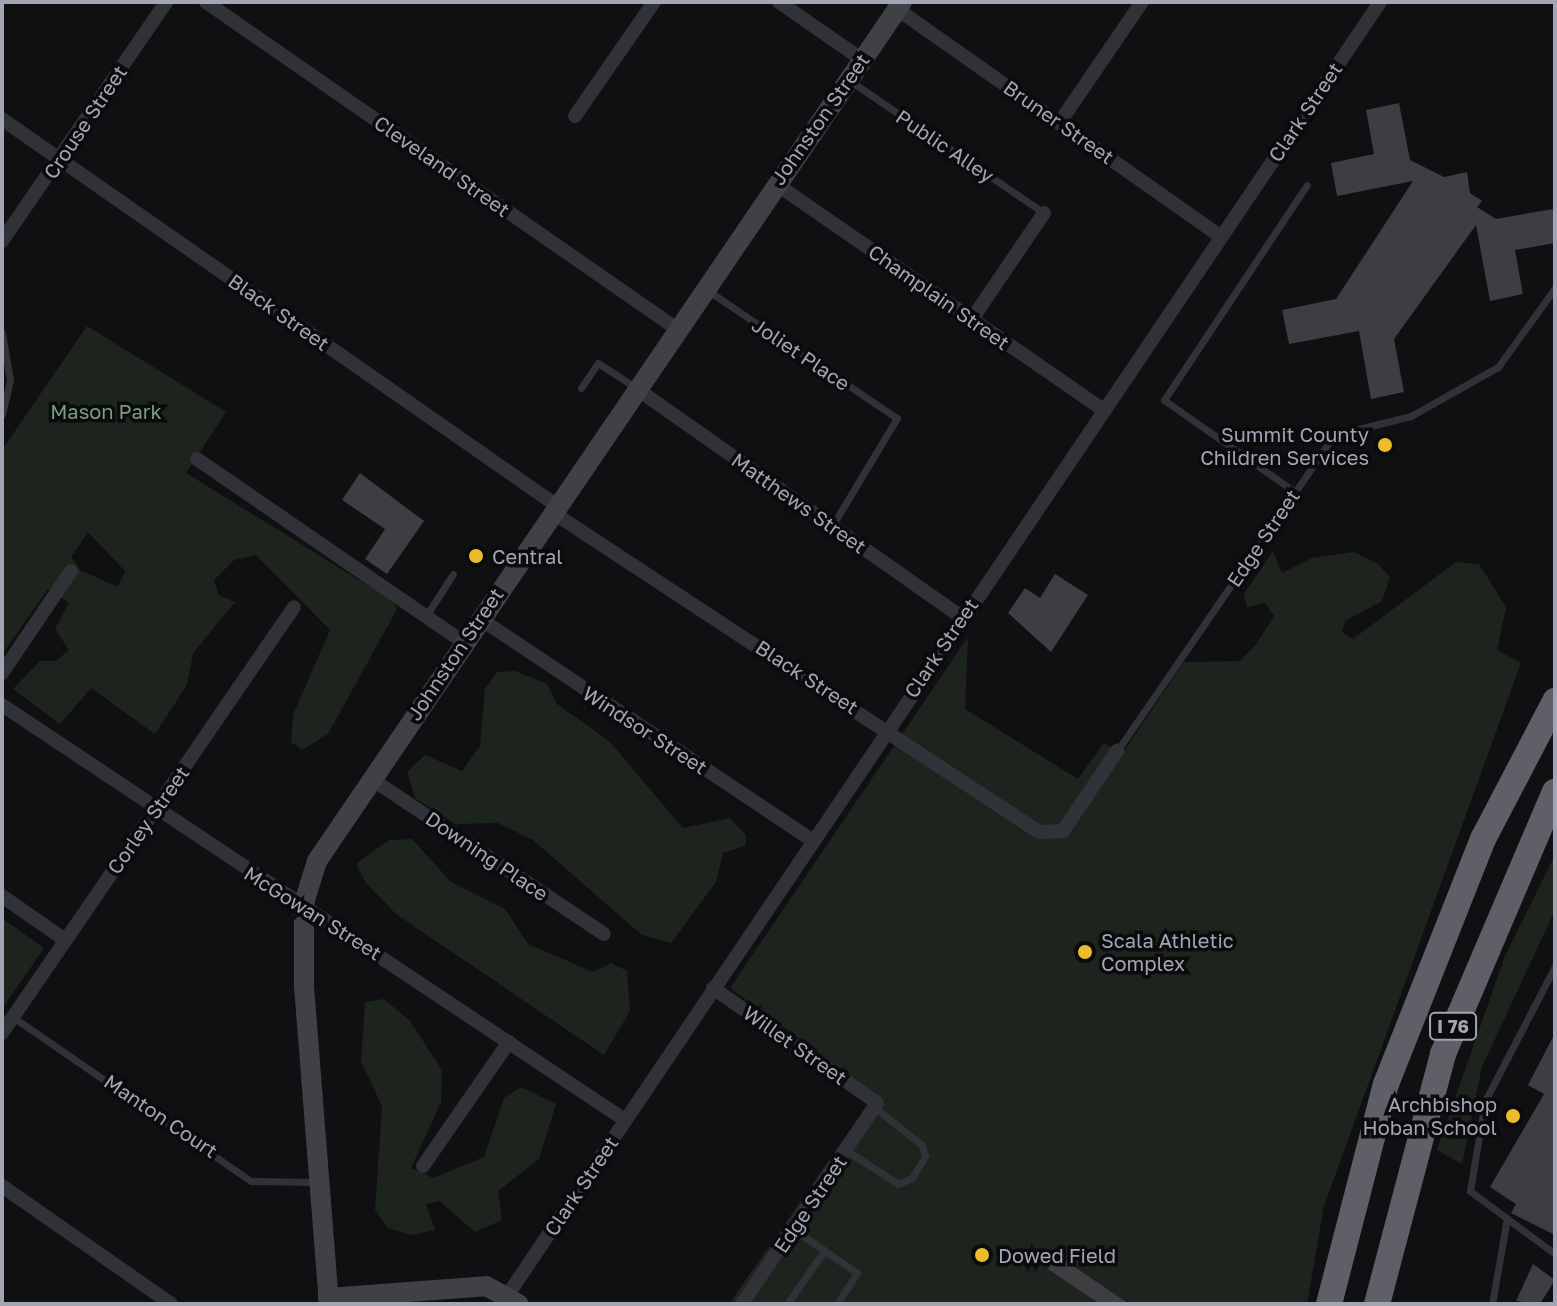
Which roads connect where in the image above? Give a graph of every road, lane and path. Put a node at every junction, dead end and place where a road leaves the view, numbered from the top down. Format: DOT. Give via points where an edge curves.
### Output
graph roads {
  1 [pos="166,2"];
  2 [pos="206,2"];
  3 [pos="654,2"];
  4 [pos="779,2"];
  5 [pos="1142,2"];
  6 [pos="1380,2"];
  7 [pos="899,6"];
  8 [pos="861,59"];
  9 [pos="848,79"];
  10 [pos="575,116"];
  11 [pos="2,119"];
  12 [pos="1060,122"];
  13 [pos="60,159"];
  14 [pos="776,184"];
  15 [pos="1307,185"];
  16 [pos="1044,213"];
  17 [pos="1221,237"];
  18 [pos="2,241"];
  19 [pos="1555,288"];
  20 [pos="705,289"];
  21 [pos="972,319"];
  22 [pos="677,329"];
  23 [pos="2,333"];
  24 [pos="581,388"];
  25 [pos="637,389"];
  26 [pos="3,410"];
  27 [pos="1103,410"];
  28 [pos="197,459"];
  29 [pos="1295,492"];
  30 [pos="554,508"];
  31 [pos="832,526"];
  32 [pos="71,571"];
  33 [pos="453,574"];
  34 [pos="294,607"];
  35 [pos="426,616"];
  36 [pos="962,617"];
  37 [pos="479,618"];
  38 [pos="463,642"];
  39 [pos="2,673"];
  40 [pos="1555,701"];
  41 [pos="2,705"];
  42 [pos="887,730"];
  43 [pos="1117,751"];
  44 [pos="370,778"];
  45 [pos="1555,792"];
  46 [pos="155,810"];
  47 [pos="1063,831"];
  48 [pos="811,839"];
  49 [pos="2,896"];
  50 [pos="303,910"];
  51 [pos="604,934"];
  52 [pos="65,940"];
  53 [pos="1555,966"];
  54 [pos="713,988"];
  55 [pos="13,1017"];
  56 [pos="2,1033"];
  57 [pos="509,1042"];
  58 [pos="876,1105"];
  59 [pos="625,1120"];
  60 [pos="846,1150"];
  61 [pos="423,1166"];
  62 [pos="316,1182"];
  63 [pos="2,1186"];
  64 [pos="1507,1218"];
  65 [pos="793,1229"];
  66 [pos="824,1251"];
  67 [pos="1555,1254"];
  68 [pos="512,1300"];
  69 [pos="328,1301"];
  70 [pos="171,1304"];
  71 [pos="742,1304"];
  72 [pos="787,1304"];
  73 [pos="837,1304"];
  74 [pos="1329,1304"];
  75 [pos="1377,1304"];
  76 [pos="1492,1304"];
  1 -- 13 [label="street, Crouse Street"];
  2 -- 22 [label="street, Cleveland Street"];
  3 -- 10 [label="street"];
  4 -- 8 [label="street"];
  5 -- 12 [label="street"];
  6 -- 17 [label="street, Clark Street"];
  7 -- 8 [label="main road, Johnston Street"];
  7 -- 12 [label="street, Bruner Street"];
  8 -- 9 [label="main road, Johnston Street"];
  9 -- 14 [label="main road, Johnston Street"];
  9 -- 16 [label="lane, Public Alley"];
  11 -- 13 [label="street, Black Street"];
  12 -- 17 [label="street, Bruner Street"];
  13 -- 18 [label="street, Crouse Street"];
  13 -- 30 [label="street, Black Street"];
  14 -- 20 [label="main road, Johnston Street"];
  14 -- 21 [label="street, Champlain Street"];
  15 -- 29 [label="lane" via="1164,400"];
  16 -- 21 [label="street"];
  17 -- 27 [label="street, Clark Street"];
  19 -- 29 [label="lane, Edge Street" via="1498,367 1411,416 1334,435"];
  20 -- 22 [label="main road, Johnston Street"];
  20 -- 31 [label="lane, Joliet Place" via="897,418"];
  21 -- 27 [label="street, Champlain Street"];
  22 -- 25 [label="main road, Johnston Street"];
  23 -- 26 [label="lane" via="10,380"];
  24 -- 25 [label="lane" via="598,363"];
  25 -- 30 [label="main road, Johnston Street"];
  25 -- 31 [label="street, Matthews Street"];
  27 -- 36 [label="street, Clark Street"];
  28 -- 35 [label="street"];
  29 -- 43 [label="lane, Edge Street"];
  30 -- 37 [label="main road, Johnston Street"];
  30 -- 42 [label="street, Black Street"];
  31 -- 36 [label="street, Matthews Street"];
  32 -- 39 [label="street"];
  33 -- 35 [label="lane"];
  34 -- 46 [label="street, Corley Street"];
  35 -- 38 [label="street"];
  36 -- 42 [label="street, Clark Street"];
  37 -- 38 [label="main road, Johnston Street"];
  37 -- 48 [label="street, Windsor Street"];
  38 -- 44 [label="main road, Johnston Street"];
  40 -- 74 [label="highway, I 76" via="1483,839 1386,1084"];
  41 -- 46 [label="street, McGowan Street"];
  42 -- 47 [label="street, Black Street" via="1039,832"];
  42 -- 48 [label="street, Clark Street"];
  43 -- 47 [label="street, Edge Street"];
  44 -- 50 [label="main road, Johnston Street" via="317,861"];
  44 -- 51 [label="street, Downing Place"];
  45 -- 75 [label="highway, I 76" via="1443,1054"];
  46 -- 50 [label="street, McGowan Street"];
  46 -- 52 [label="street, Corley Street"];
  48 -- 54 [label="street, Clark Street"];
  49 -- 52 [label="street"];
  50 -- 57 [label="street, McGowan Street"];
  50 -- 62 [label="main road, Johnston Street"];
  52 -- 55 [label="street, Corley Street"];
  53 -- 64 [label="lane" via="1485,1101 1470,1191"];
  54 -- 58 [label="street, Willet Street"];
  54 -- 59 [label="street, Clark Street"];
  55 -- 56 [label="street, Corley Street"];
  55 -- 62 [label="lane, Manton Court" via="251,1181"];
  57 -- 59 [label="street, McGowan Street"];
  57 -- 61 [label="street"];
  58 -- 60 [label="street, Edge Street"];
  58 -- 60 [label="lane" via="922,1145 925,1156 912,1178 898,1184"];
  59 -- 68 [label="street, Clark Street"];
  60 -- 65 [label="street, Edge Street"];
  62 -- 69 [label="main road, Johnston Street"];
  63 -- 70 [label="street"];
  64 -- 67 [label="lane"];
  64 -- 76 [label="lane"];
  65 -- 66 [label="lane"];
  65 -- 71 [label="street, Edge Street"];
  66 -- 72 [label="lane"];
  66 -- 73 [label="lane" via="857,1273"];
  68 -- 69 [label="main road" via="486,1286"];
}
